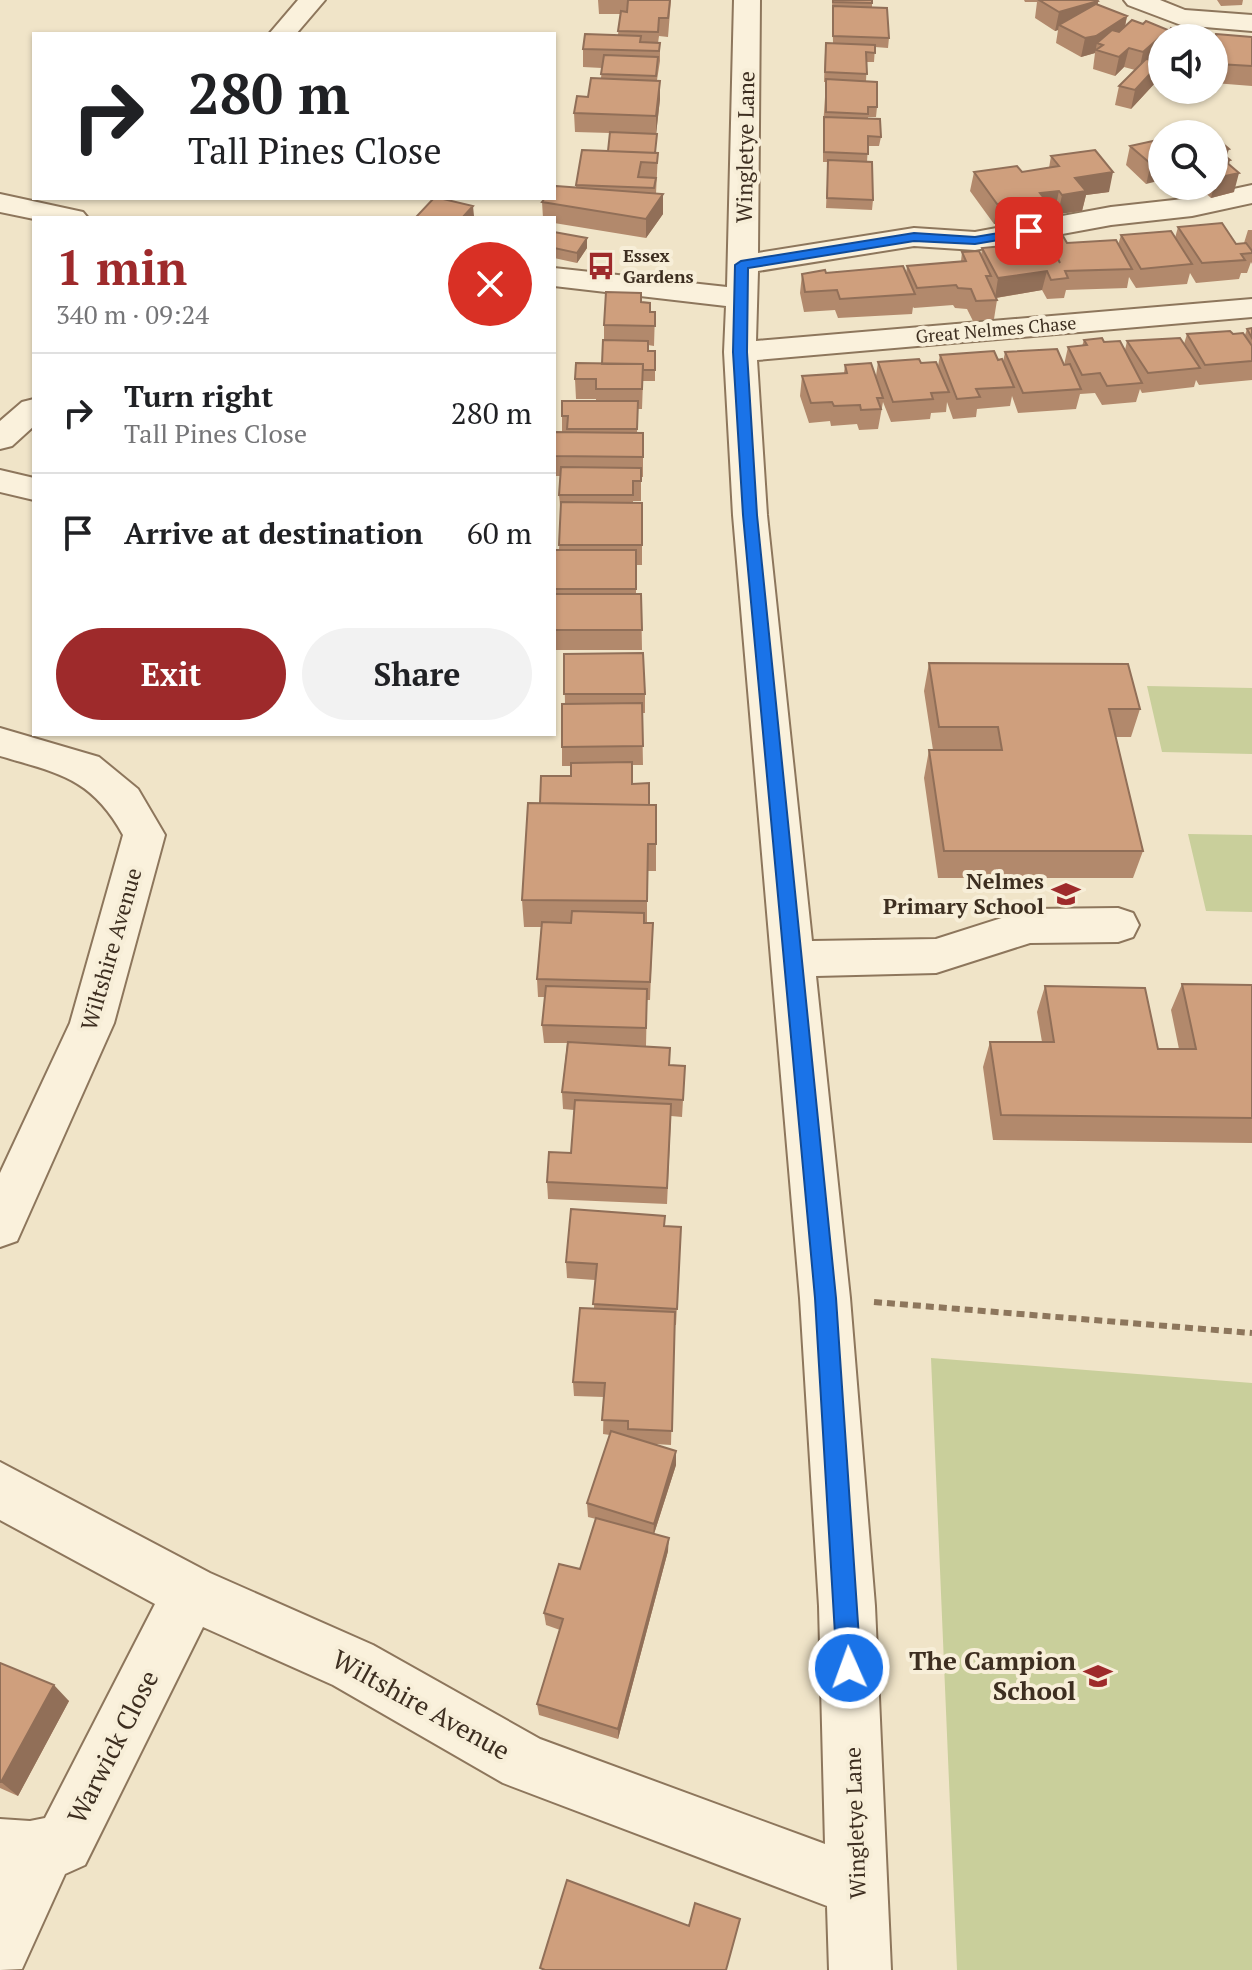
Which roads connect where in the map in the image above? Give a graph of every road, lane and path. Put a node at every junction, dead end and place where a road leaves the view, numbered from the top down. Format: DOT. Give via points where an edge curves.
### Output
graph roads {
  1 [pos="312,0"];
  2 [pos="747,0"];
  3 [pos="1137,0"];
  4 [pos="1252,23"];
  5 [pos="284,32"];
  6 [pos="1252,194"];
  7 [pos="84,200"];
  8 [pos="0,203"];
  9 [pos="58,216"];
  10 [pos="64,216"];
  11 [pos="556,277"];
  12 [pos="741,281"];
  13 [pos="1252,308"];
  14 [pos="740,352"];
  15 [pos="32,411"];
  16 [pos="0,439"];
  17 [pos="0,481"];
  18 [pos="32,489"];
  19 [pos="0,742"];
  20 [pos="1118,925"];
  21 [pos="792,959"];
  22 [pos="5,1204"];
  23 [pos="825,1298"];
  24 [pos="1252,1333"];
  25 [pos="0,1488"];
  26 [pos="190,1593"];
  27 [pos="23,1848"];
  28 [pos="858,1887"];
  29 [pos="0,1947"];
  30 [pos="860,1970"];
  1 -- 5 [label="street"];
  2 -- 12 [label="street, Wingletye Lane"];
  3 -- 4 [label="street" via="1181,17"];
  6 -- 12 [label="street" via="975,241 914,237"];
  7 -- 10 [label="street"];
  8 -- 9 [label="street"];
  11 -- 12 [label="street"];
  12 -- 14 [label="street, Wingletye Lane"];
  13 -- 14 [label="street, Great Nelmes Chase"];
  14 -- 21 [label="street, Wingletye Lane"];
  15 -- 16 [label="street"];
  17 -- 18 [label="street"];
  19 -- 22 [label="street, Wiltshire Avenue" via="85,767 124,799 144,835 92,1023"];
  20 -- 21 [label="street" via="1030,926 936,956"];
  21 -- 23 [label="street, Wingletye Lane"];
  23 -- 24 [label="path"];
  23 -- 28 [label="street, Wingletye Lane" via="847,1606"];
  25 -- 26 [label="street, Wiltshire Avenue"];
  26 -- 27 [label="street, Warwick Close" via="64,1844"];
  26 -- 28 [label="street, Wiltshire Avenue" via="353,1665 524,1762"];
  27 -- 29 [label="street"];
  28 -- 30 [label="street, Wingletye Lane"];
}
